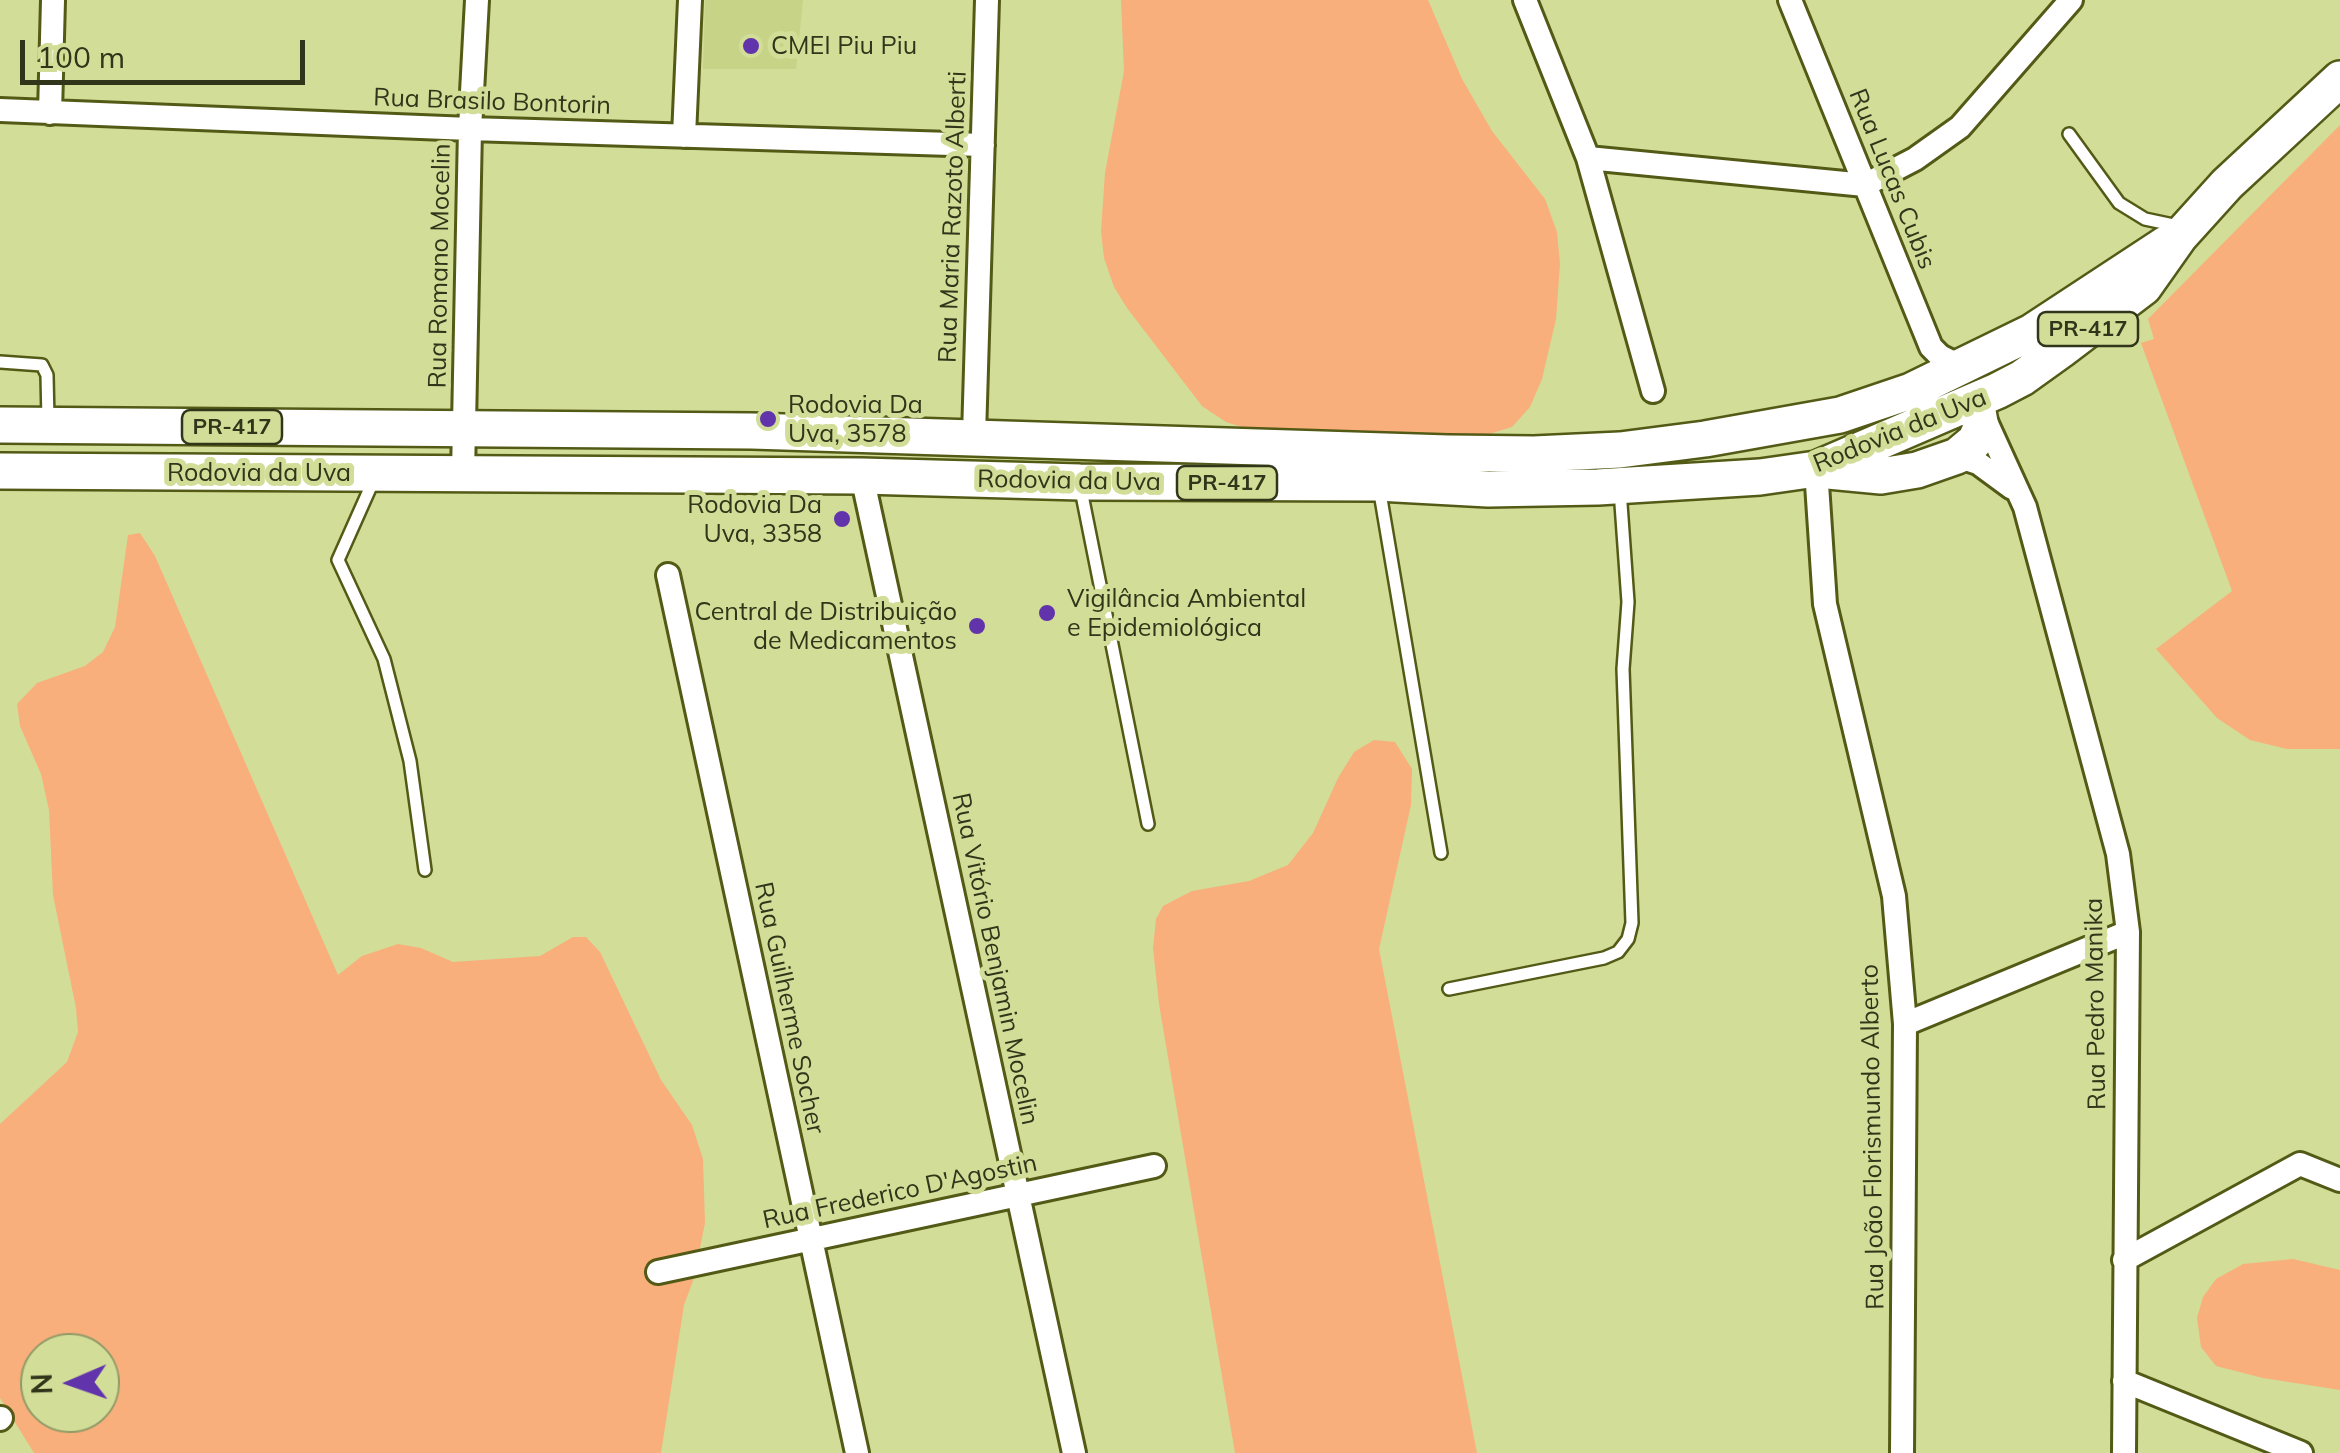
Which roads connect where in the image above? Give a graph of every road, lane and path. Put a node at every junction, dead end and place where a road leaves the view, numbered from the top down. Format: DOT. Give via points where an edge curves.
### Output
graph roads {
  1 [pos="53,0"];
  2 [pos="477,0"];
  3 [pos="690,0"];
  4 [pos="988,0"];
  5 [pos="1526,0"];
  6 [pos="1790,0"];
  7 [pos="2071,0"];
  8 [pos="2340,78"];
  9 [pos="0,110"];
  10 [pos="50,113"];
  11 [pos="470,130"];
  12 [pos="2069,134"];
  13 [pos="684,136"];
  14 [pos="983,145"];
  15 [pos="1588,158"];
  16 [pos="1865,186"];
  17 [pos="2184,232"];
  18 [pos="0,362"];
  19 [pos="1960,366"];
  20 [pos="1653,391"];
  21 [pos="1976,400"];
  22 [pos="0,424"];
  23 [pos="48,425"];
  24 [pos="464,430"];
  25 [pos="974,436"];
  26 [pos="1957,456"];
  27 [pos="1816,469"];
  28 [pos="0,471"];
  29 [pos="376,474"];
  30 [pos="463,474"];
  31 [pos="862,476"];
  32 [pos="1080,482"];
  33 [pos="1378,483"];
  34 [pos="1620,485"];
  35 [pos="2025,507"];
  36 [pos="668,576"];
  37 [pos="1148,824"];
  38 [pos="1441,853"];
  39 [pos="425,870"];
  40 [pos="2128,932"];
  41 [pos="1449,988"];
  42 [pos="1905,1024"];
  43 [pos="1154,1166"];
  44 [pos="2340,1180"];
  45 [pos="1018,1195"];
  46 [pos="811,1240"];
  47 [pos="2124,1260"];
  48 [pos="658,1272"];
  49 [pos="2124,1381"];
  50 [pos="857,1453"];
  51 [pos="1074,1453"];
  52 [pos="1902,1453"];
  53 [pos="2124,1453"];
  54 [pos="2301,1453"];
  1 -- 10 [label="street"];
  2 -- 11 [label="street, Rua Romano Mocelin"];
  3 -- 13 [label="street"];
  4 -- 14 [label="street, Rua Maria Razoto Alberti"];
  5 -- 15 [label="street"];
  6 -- 16 [label="street, Rua Lucas Cubis"];
  7 -- 16 [label="street" via="1960,127"];
  8 -- 17 [label="main road, Rodovia da Uva / PR-417"];
  9 -- 10 [label="street, Rua Brasilo Bontorin"];
  10 -- 11 [label="street, Rua Brasilo Bontorin"];
  11 -- 13 [label="street, Rua Brasilo Bontorin"];
  11 -- 24 [label="street, Rua Romano Mocelin"];
  12 -- 17 [label="lane" via="2120,202"];
  13 -- 14 [label="street, Rua Brasilo Bontorin"];
  14 -- 25 [label="street, Rua Maria Razoto Alberti"];
  15 -- 16 [label="street"];
  15 -- 20 [label="street"];
  16 -- 19 [label="street, Rua Lucas Cubis" via="1931,347"];
  17 -- 19 [label="main road, Rodovia da Uva / PR-417" via="2032,332"];
  17 -- 21 [label="main road, Rodovia da Uva / PR-417" via="2144,288 2022,378"];
  18 -- 23 [label="lane" via="42,365"];
  19 -- 21 [label="street, Rua Pedro Manika"];
  19 -- 25 [label="main road, Rodovia da Uva / PR-417" via="1840,415 1620,450 1448,453"];
  21 -- 26 [label="main road" via="1981,428"];
  21 -- 27 [label="main road, Rodovia da Uva / PR-417"];
  21 -- 35 [label="street, Rua Pedro Manika"];
  22 -- 23 [label="main road, Rodovia da Uva / PR-417"];
  23 -- 24 [label="main road, Rodovia da Uva / PR-417"];
  24 -- 25 [label="main road, Rodovia da Uva / PR-417"];
  24 -- 30 [label="street, Rua Romano Mocelin"];
  26 -- 27 [label="main road" via="1882,476"];
  26 -- 35 [label="street, Rua Pedro Manika" via="1997,474"];
  27 -- 34 [label="main road, Rodovia da Uva / PR-417"];
  27 -- 42 [label="street, Rua João Florismundo Alberto" via="1826,604 1894,896"];
  28 -- 29 [label="main road, Rodovia da Uva / PR-417"];
  29 -- 30 [label="main road, Rodovia da Uva / PR-417"];
  29 -- 39 [label="lane" via="338,560 384,659 410,761"];
  30 -- 31 [label="main road, Rodovia da Uva / PR-417"];
  31 -- 32 [label="main road, Rodovia da Uva / PR-417"];
  31 -- 45 [label="street, Rua Vitório Benjamin Mocelin"];
  32 -- 33 [label="main road, Rodovia da Uva / PR-417"];
  32 -- 37 [label="lane"];
  33 -- 34 [label="main road, Rodovia da Uva / PR-417" via="1488,489"];
  33 -- 38 [label="lane"];
  34 -- 41 [label="lane" via="1628,602 1622,669 1628,939 1604,958"];
  35 -- 40 [label="street, Rua Pedro Manika" via="2118,854"];
  36 -- 46 [label="street, Rua Guilherme Socher"];
  40 -- 42 [label="street"];
  40 -- 47 [label="street, Rua Pedro Manika"];
  42 -- 52 [label="street, Rua João Florismundo Alberto"];
  43 -- 45 [label="street, Rua Frederico D'Agostin"];
  44 -- 47 [label="street" via="2300,1164"];
  45 -- 46 [label="street, Rua Frederico D'Agostin"];
  45 -- 51 [label="street, Rua Vitório Benjamin Mocelin"];
  46 -- 48 [label="street, Rua Frederico D'Agostin"];
  46 -- 50 [label="street, Rua Guilherme Socher"];
  47 -- 49 [label="street, Rua Pedro Manika"];
  49 -- 53 [label="street, Rua Pedro Manika"];
  49 -- 54 [label="street"];
}
